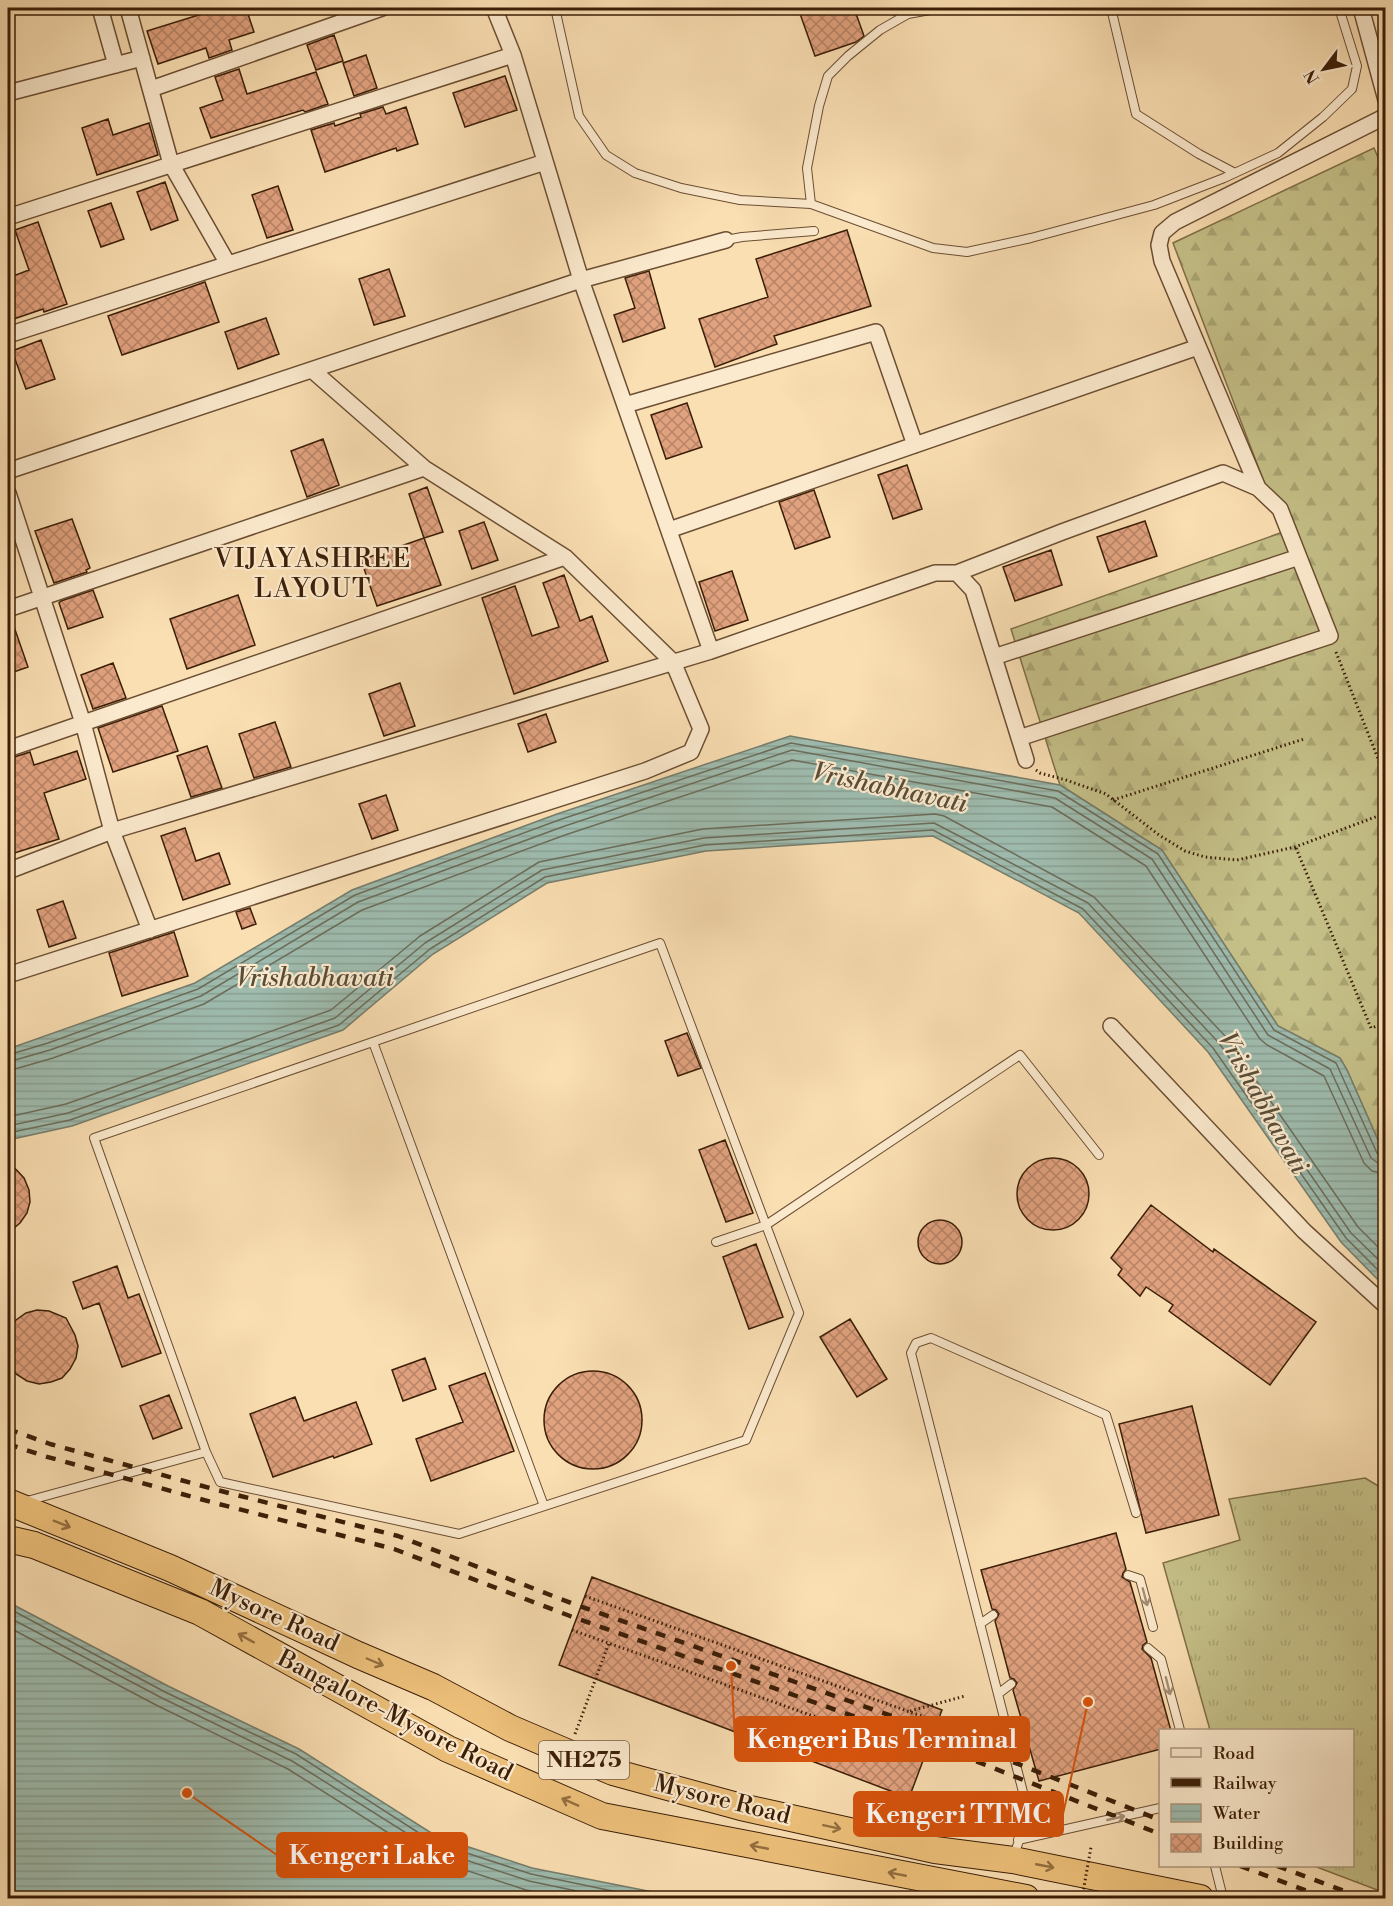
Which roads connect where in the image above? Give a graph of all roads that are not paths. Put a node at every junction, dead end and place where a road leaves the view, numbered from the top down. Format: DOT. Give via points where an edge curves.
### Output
graph roads {
  1 [pos="100,8"];
  2 [pos="128,8"];
  3 [pos="382,8"];
  4 [pos="494,8"];
  5 [pos="555,8"];
  6 [pos="883,8"];
  7 [pos="941,8"];
  8 [pos="1111,8"];
  9 [pos="1339,8"];
  10 [pos="1360,8"];
  11 [pos="908,14"];
  12 [pos="513,55"];
  13 [pos="142,58"];
  14 [pos="116,65"];
  15 [pos="151,89"];
  16 [pos="8,93"];
  17 [pos="1386,100"];
  18 [pos="1386,116"];
  19 [pos="545,162"];
  20 [pos="171,164"];
  21 [pos="1235,173"];
  22 [pos="811,204"];
  23 [pos="8,217"];
  24 [pos="814,231"];
  25 [pos="726,240"];
  26 [pos="228,264"];
  27 [pos="581,280"];
  28 [pos="8,335"];
  29 [pos="1198,347"];
  30 [pos="312,370"];
  31 [pos="625,405"];
  32 [pos="915,445"];
  33 [pos="424,468"];
  34 [pos="8,471"];
  35 [pos="1258,488"];
  36 [pos="8,493"];
  37 [pos="669,530"];
  38 [pos="565,557"];
  39 [pos="1299,557"];
  40 [pos="957,573"];
  41 [pos="42,598"];
  42 [pos="8,609"];
  43 [pos="711,651"];
  44 [pos="994,657"];
  45 [pos="673,662"];
  46 [pos="83,723"];
  47 [pos="1019,738"];
  48 [pos="8,749"];
  49 [pos="1026,760"];
  50 [pos="112,831"];
  51 [pos="8,872"];
  52 [pos="150,930"];
  53 [pos="8,975"];
  54 [pos="1111,1026"];
  55 [pos="373,1042"];
  56 [pos="1099,1155"];
  57 [pos="766,1225"];
  58 [pos="716,1242"];
  59 [pos="1386,1306"];
  60 [pos="206,1452"];
  61 [pos="11,1504"];
  62 [pos="543,1506"];
  63 [pos="1136,1513"];
  64 [pos="8,1539"];
  65 [pos="1128,1575"];
  66 [pos="993,1615"];
  67 [pos="980,1624"];
  68 [pos="1153,1627"];
  69 [pos="1148,1648"];
  70 [pos="1011,1684"];
  71 [pos="998,1694"];
  72 [pos="1179,1729"];
  73 [pos="1159,1809"];
  74 [pos="1016,1850"];
  75 [pos="1215,1867"];
  76 [pos="1026,1899"];
  77 [pos="1200,1899"];
  78 [pos="1223,1899"];
  1 -- 14 [label="street"];
  2 -- 13 [label="street"];
  3 -- 15 [label="street"];
  4 -- 12 [label="street"];
  5 -- 22 [label="lane" via="579,116 606,155 635,173 681,188 740,200"];
  6 -- 11 [label="lane"];
  7 -- 11 [label="lane"];
  8 -- 21 [label="lane" via="1136,114"];
  9 -- 21 [label="lane" via="1357,66 1352,89 1278,153"];
  10 -- 17 [label="street"];
  11 -- 22 [label="lane" via="880,30 828,76 807,168"];
  12 -- 19 [label="street"];
  12 -- 20 [label="street"];
  13 -- 14 [label="street"];
  13 -- 15 [label="street"];
  14 -- 16 [label="street"];
  15 -- 20 [label="street"];
  18 -- 29 [label="street" via="1175,222 1161,233 1162,261"];
  19 -- 26 [label="street"];
  19 -- 27 [label="street"];
  20 -- 23 [label="street"];
  20 -- 26 [label="street"];
  21 -- 22 [label="lane" via="1154,205 967,252 933,248"];
  24 -- 25 [label="lane"];
  25 -- 27 [label="street"];
  26 -- 28 [label="street"];
  27 -- 30 [label="street"];
  27 -- 31 [label="street"];
  29 -- 32 [label="street"];
  29 -- 35 [label="street"];
  30 -- 33 [label="street"];
  30 -- 34 [label="street"];
  31 -- 32 [label="street" via="876,332"];
  31 -- 37 [label="street"];
  32 -- 37 [label="street"];
  33 -- 38 [label="street"];
  33 -- 41 [label="street"];
  35 -- 39 [label="street" via="1280,509"];
  35 -- 40 [label="street" via="1223,473"];
  36 -- 41 [label="street"];
  37 -- 43 [label="street"];
  38 -- 45 [label="street"];
  38 -- 46 [label="street"];
  39 -- 44 [label="street"];
  39 -- 47 [label="street" via="1330,636"];
  40 -- 43 [label="street" via="935,573"];
  40 -- 44 [label="street" via="973,590"];
  41 -- 42 [label="street"];
  41 -- 46 [label="street"];
  43 -- 45 [label="street"];
  44 -- 47 [label="street"];
  45 -- 50 [label="street"];
  45 -- 52 [label="street" via="701,729 691,752 645,771"];
  46 -- 48 [label="street"];
  46 -- 50 [label="street"];
  47 -- 49 [label="street"];
  50 -- 51 [label="street"];
  50 -- 52 [label="street"];
  52 -- 53 [label="street"];
  54 -- 59 [label="street" via="1304,1232"];
  55 -- 57 [label="lane" via="660,943"];
  55 -- 60 [label="lane" via="94,1138"];
  55 -- 62 [label="lane"];
  56 -- 57 [label="lane" via="1020,1055"];
  57 -- 58 [label="lane"];
  57 -- 62 [label="lane" via="799,1313 747,1440"];
  60 -- 61 [label="lane"];
  60 -- 62 [label="lane" via="220,1482 459,1534"];
  61 -- 74 [label="highway, Mysore Road / NH275, one-way" via="180,1573 433,1687 510,1728 613,1772 741,1807 935,1850"];
  63 -- 67 [label="lane" via="1106,1415 931,1338 916,1343 911,1353"];
  76 -- 64 [label="highway, Bangalore-Mysore Road / NH275, one-way" via="602,1816 448,1749 200,1612 34,1545"];
  65 -- 68 [label="lane, one-way" via="1140,1579"];
  66 -- 67 [label="lane"];
  67 -- 71 [label="lane"];
  69 -- 72 [label="lane, one-way" via="1161,1659"];
  70 -- 71 [label="lane"];
  71 -- 74 [label="lane" via="1025,1800"];
  74 -- 73 [label="lane, one-way"];
  74 -- 77 [label="highway, Mysore Road / NH275, one-way"];
  75 -- 78 [label="lane"];
}
